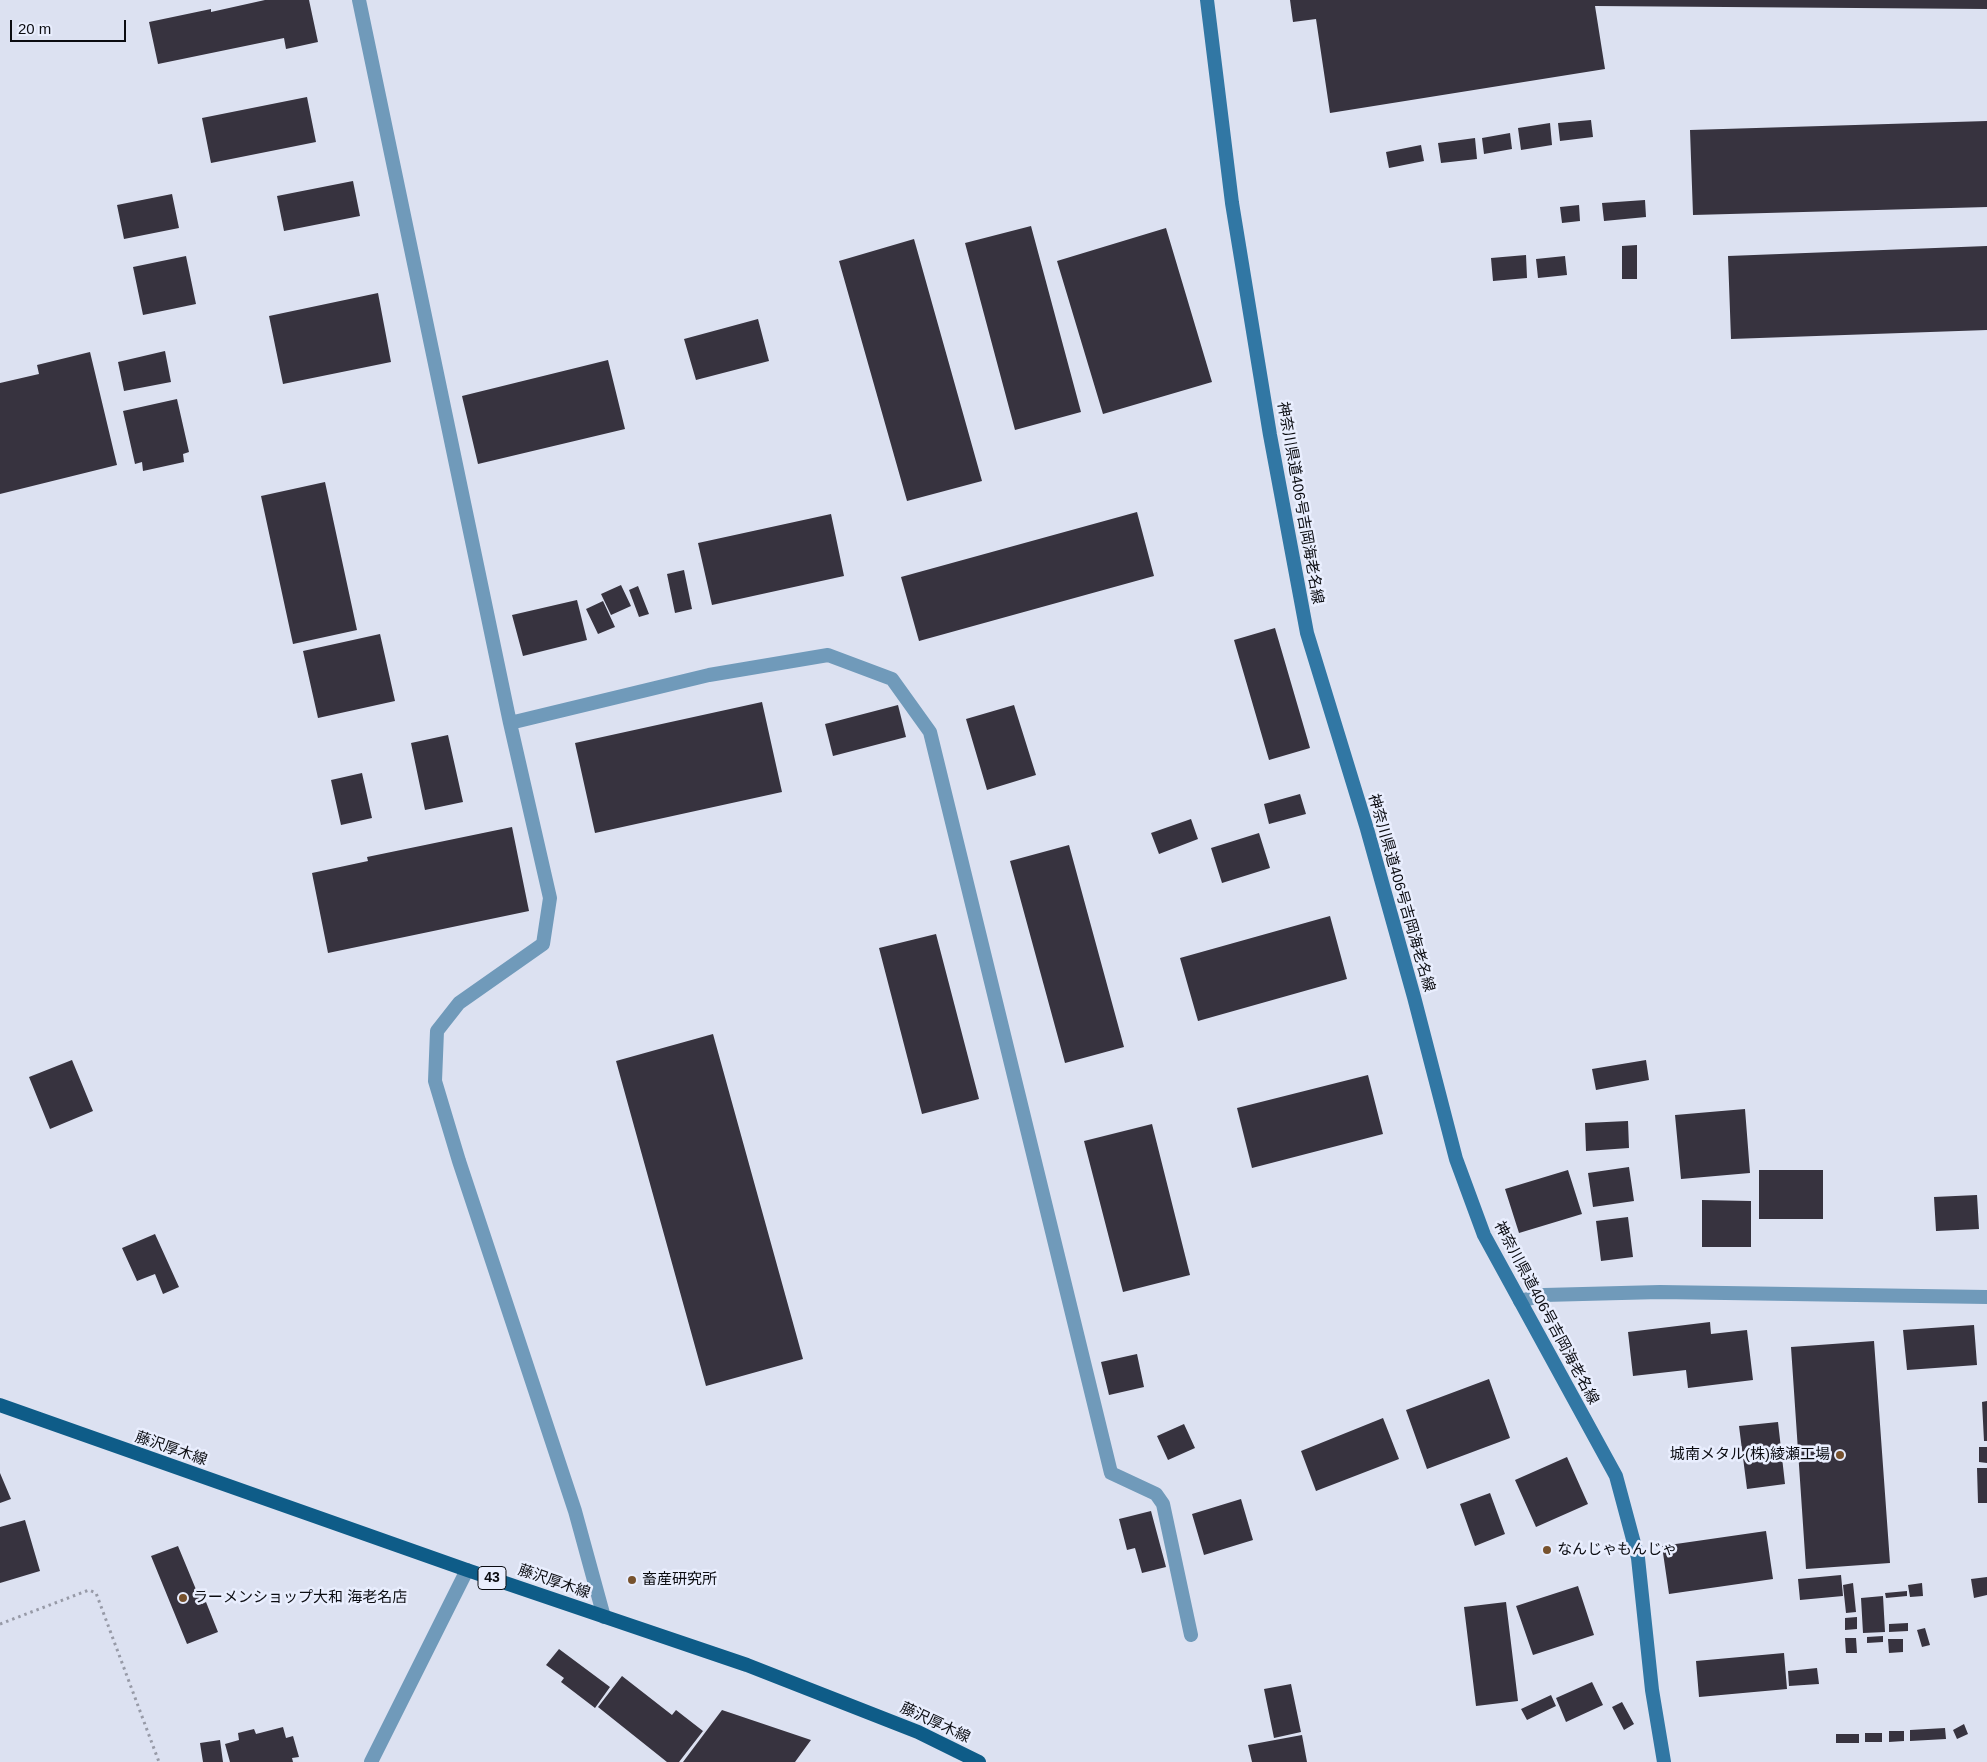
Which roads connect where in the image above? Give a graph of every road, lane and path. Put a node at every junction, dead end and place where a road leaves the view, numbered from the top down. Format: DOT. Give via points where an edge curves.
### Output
graph roads {
  1 [pos="359,0"];
  2 [pos="1207,0"];
  3 [pos="510,723"];
  4 [pos="1987,1297"];
  5 [pos="1520,1301"];
  6 [pos="0,1405"];
  7 [pos="467,1570"];
  8 [pos="604,1616"];
  9 [pos="0,1624"];
  10 [pos="1191,1635"];
  11 [pos="160,1762"];
  12 [pos="371,1762"];
  13 [pos="979,1762"];
  14 [pos="1664,1762"];
  1 -- 3 [label="street"];
  2 -- 5 [label="main road, 神奈川県道406号吉岡海老名線" via="1233,213 1307,633 1370,839 1456,1159 1484,1235"];
  3 -- 8 [label="street" via="550,898 544,944 459,1003 437,1031 435,1081 575,1511"];
  3 -- 10 [label="street" via="708,675 828,655 892,679 930,732 1111,1473 1156,1494 1163,1504"];
  4 -- 5 [label="street" via="1660,1292 1544,1295"];
  5 -- 14 [label="main road, 神奈川県道406号吉岡海老名線" via="1616,1476 1638,1558 1652,1690"];
  6 -- 7 [label="main road, 藤沢厚木線 / 43"];
  7 -- 8 [label="main road, 藤沢厚木線 / 43"];
  7 -- 12 [label="street"];
  8 -- 13 [label="main road, 藤沢厚木線 / 43" via="747,1665 918,1732"];
  9 -- 11 [label="path" via="89,1590 96,1593"];
}
